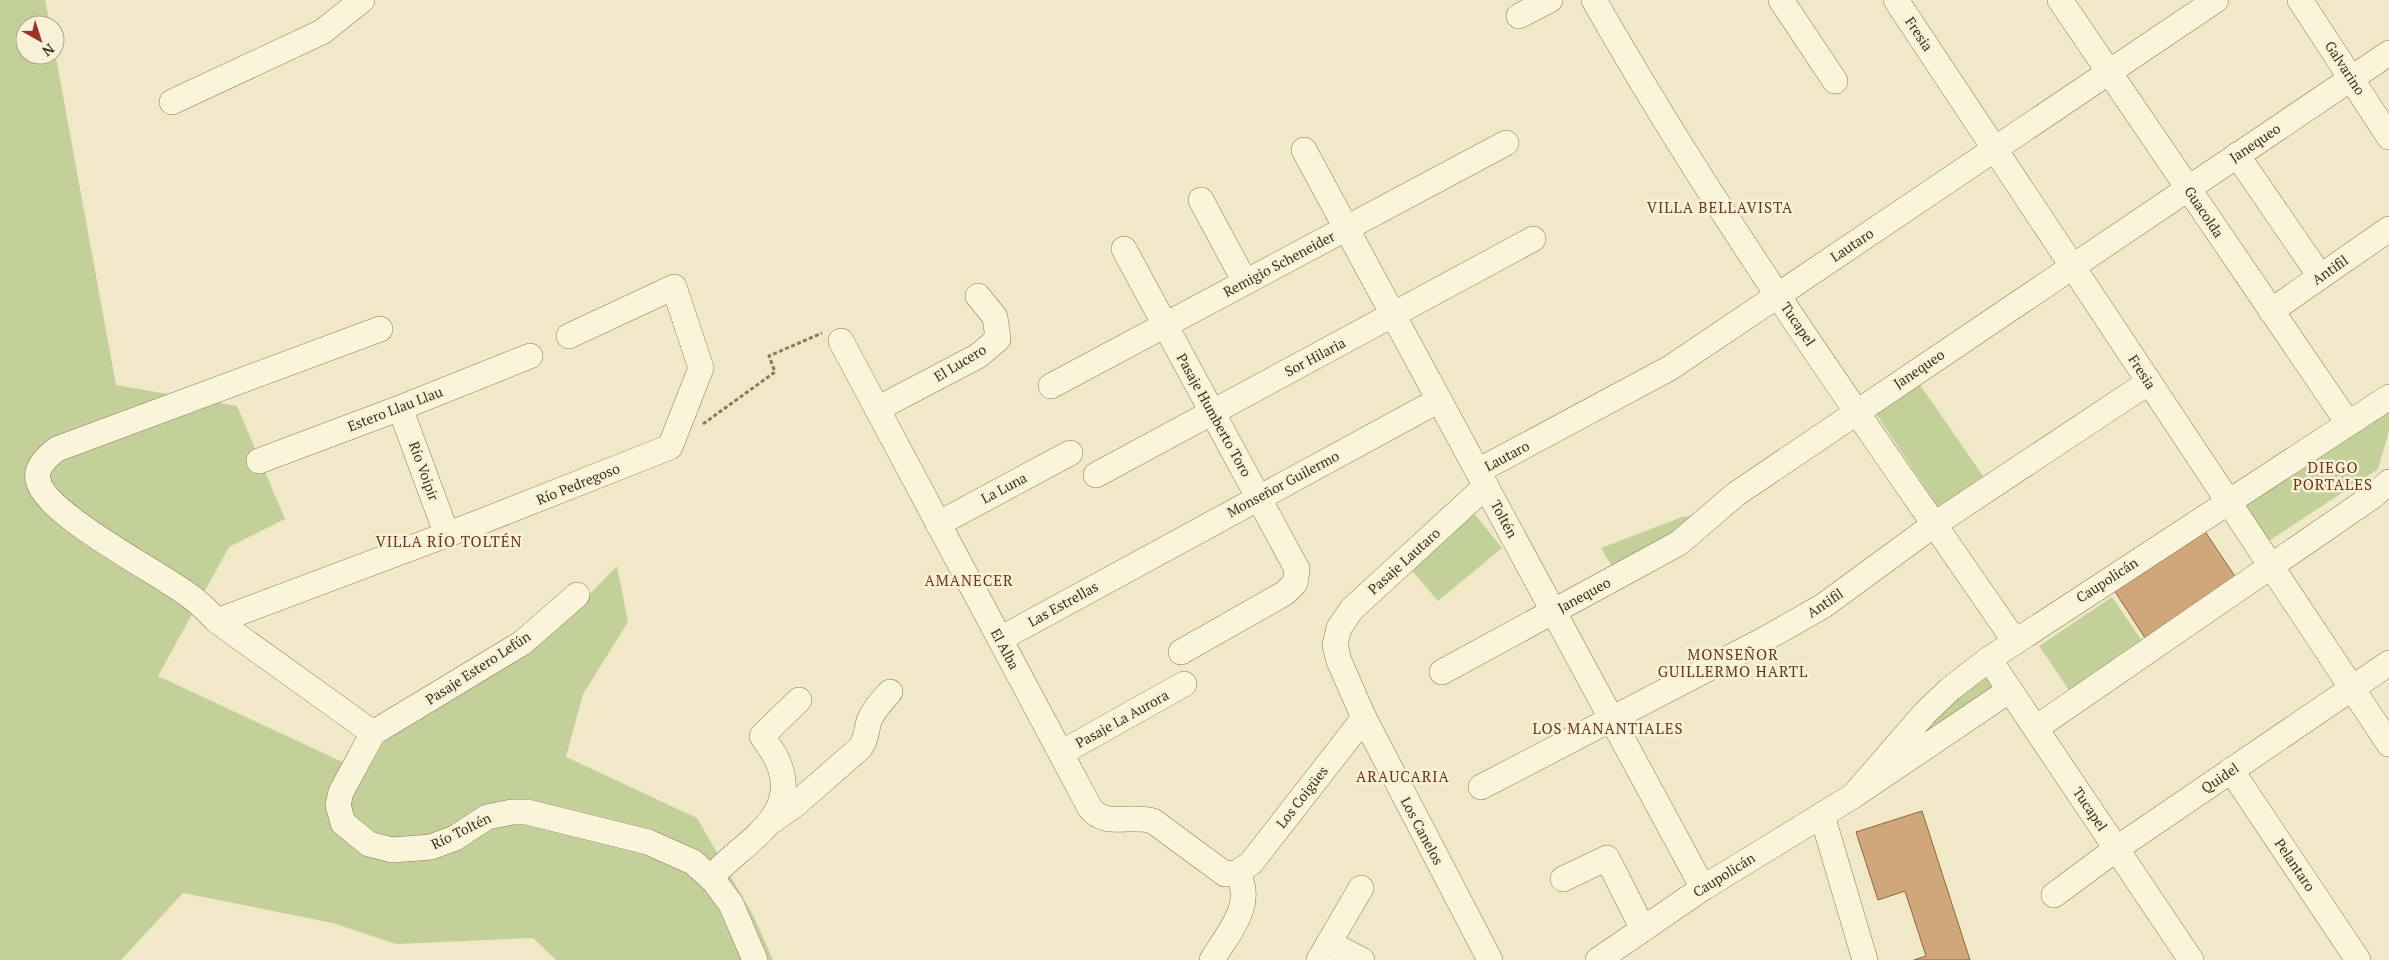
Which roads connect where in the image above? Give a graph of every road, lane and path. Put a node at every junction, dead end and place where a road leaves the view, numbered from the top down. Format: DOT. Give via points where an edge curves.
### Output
graph roads {
  1 [pos="362,0"];
  2 [pos="1550,0"];
  3 [pos="1594,0"];
  4 [pos="1896,0"];
  5 [pos="2060,0"];
  6 [pos="2216,0"];
  7 [pos="2300,0"];
  8 [pos="1787,2"];
  9 [pos="1519,16"];
  10 [pos="2389,53"];
  11 [pos="2108,72"];
  12 [pos="2351,79"];
  13 [pos="1836,80"];
  14 [pos="172,102"];
  15 [pos="2389,136"];
  16 [pos="1506,143"];
  17 [pos="1995,149"];
  18 [pos="1304,150"];
  19 [pos="2238,155"];
  20 [pos="2188,188"];
  21 [pos="1202,200"];
  22 [pos="1346,228"];
  23 [pos="2389,229"];
  24 [pos="1533,239"];
  25 [pos="1124,250"];
  26 [pos="2072,266"];
  27 [pos="2320,276"];
  28 [pos="1245,282"];
  29 [pos="1779,295"];
  30 [pos="978,296"];
  31 [pos="2271,311"];
  32 [pos="1393,315"];
  33 [pos="1165,325"];
  34 [pos="380,329"];
  35 [pos="568,336"];
  36 [pos="831,337"];
  37 [pos="530,356"];
  38 [pos="2149,382"];
  39 [pos="1051,386"];
  40 [pos="2389,397"];
  41 [pos="1439,400"];
  42 [pos="400,408"];
  43 [pos="877,409"];
  44 [pos="1857,411"];
  45 [pos="1213,412"];
  46 [pos="2348,423"];
  47 [pos="702,424"];
  48 [pos="1070,453"];
  49 [pos="259,460"];
  50 [pos="1096,475"];
  51 [pos="1482,478"];
  52 [pos="2389,482"];
  53 [pos="1259,497"];
  54 [pos="2228,502"];
  55 [pos="938,524"];
  56 [pos="1935,524"];
  57 [pos="447,535"];
  58 [pos="2270,568"];
  59 [pos="1127,569"];
  60 [pos="578,595"];
  61 [pos="1554,612"];
  62 [pos="217,621"];
  63 [pos="1000,639"];
  64 [pos="2014,640"];
  65 [pos="1334,645"];
  66 [pos="1181,652"];
  67 [pos="1989,658"];
  68 [pos="2389,663"];
  69 [pos="1442,672"];
  70 [pos="1184,684"];
  71 [pos="2352,688"];
  72 [pos="2010,690"];
  73 [pos="890,692"];
  74 [pos="799,700"];
  75 [pos="1364,718"];
  76 [pos="1612,719"];
  77 [pos="2036,728"];
  78 [pos="373,733"];
  79 [pos="2389,744"];
  80 [pos="1061,753"];
  81 [pos="2231,770"];
  82 [pos="1481,787"];
  83 [pos="1853,796"];
  84 [pos="1822,815"];
  85 [pos="768,824"];
  86 [pos="2116,848"];
  87 [pos="1237,873"];
  88 [pos="711,878"];
  89 [pos="1563,879"];
  90 [pos="1361,888"];
  91 [pos="1704,888"];
  92 [pos="2054,895"];
  93 [pos="1643,929"];
  94 [pos="1324,951"];
  95 [pos="754,960"];
  96 [pos="1212,960"];
  97 [pos="1362,960"];
  98 [pos="1490,960"];
  99 [pos="1598,960"];
  100 [pos="1865,960"];
  101 [pos="2191,960"];
  102 [pos="2358,960"];
  1 -- 14 [label="street" via="322,32"];
  2 -- 9 [label="street"];
  3 -- 29 [label="street, Tucapel" via="1637,76"];
  4 -- 17 [label="street, Fresia"];
  5 -- 11 [label="street, Guacolda"];
  6 -- 11 [label="street, Lautaro"];
  7 -- 12 [label="street, Galvarino"];
  8 -- 13 [label="street"];
  10 -- 12 [label="street, Janequeo"];
  11 -- 17 [label="street, Lautaro"];
  11 -- 20 [label="street, Guacolda"];
  12 -- 15 [label="street, Galvarino"];
  12 -- 19 [label="street, Janequeo"];
  16 -- 22 [label="street, Remigio Scheneider"];
  17 -- 26 [label="street, Fresia"];
  17 -- 29 [label="street, Lautaro"];
  18 -- 22 [label="street, Toltén"];
  19 -- 20 [label="street, Janequeo"];
  19 -- 27 [label="street"];
  20 -- 26 [label="street, Janequeo"];
  20 -- 31 [label="street, Guacolda"];
  21 -- 28 [label="street"];
  22 -- 28 [label="street, Remigio Scheneider"];
  22 -- 32 [label="street, Toltén"];
  23 -- 27 [label="street, Antifil"];
  24 -- 32 [label="street, Sor Hilaria"];
  25 -- 33 [label="street, Pasaje Humberto Toro"];
  26 -- 38 [label="street, Fresia"];
  26 -- 44 [label="street, Janequeo"];
  27 -- 31 [label="street, Antifil"];
  28 -- 33 [label="street, Remigio Scheneider"];
  29 -- 44 [label="street, Tucapel"];
  29 -- 51 [label="street, Lautaro" via="1670,368"];
  30 -- 43 [label="street, El Lucero" via="995,317 998,339 978,356"];
  31 -- 46 [label="street, Guacolda"];
  32 -- 41 [label="street, Toltén"];
  32 -- 45 [label="street, Sor Hilaria"];
  33 -- 39 [label="street, Remigio Scheneider"];
  33 -- 45 [label="street, Pasaje Humberto Toro"];
  34 -- 62 [label="street" via="57,449 45,458 38,480 54,503 195,599"];
  35 -- 57 [label="street, Río Pedregoso" via="674,287 701,368 670,447"];
  36 -- 43 [label="street, El Alba"];
  36 -- 47 [label="path" via="769,356 775,372"];
  37 -- 42 [label="street, Estero Llau Llau"];
  38 -- 54 [label="street, Fresia"];
  38 -- 56 [label="street, Antifil"];
  40 -- 46 [label="street, Caupolicán"];
  41 -- 51 [label="street, Toltén"];
  41 -- 53 [label="street, Monseñor Guilermo"];
  42 -- 49 [label="street, Estero Llau Llau"];
  42 -- 57 [label="street, Río Voipir"];
  43 -- 55 [label="street, El Alba"];
  44 -- 56 [label="street, Tucapel"];
  44 -- 61 [label="street, Janequeo" via="1736,494 1679,543"];
  45 -- 50 [label="street, Sor Hilaria"];
  45 -- 53 [label="street, Pasaje Humberto Toro"];
  46 -- 54 [label="street, Caupolicán"];
  48 -- 55 [label="street, La Luna"];
  51 -- 61 [label="street, Toltén"];
  51 -- 65 [label="street, Pasaje Lautaro" via="1352,609 1339,628"];
  52 -- 58 [label="street"];
  53 -- 59 [label="street, Monseñor Guilermo"];
  53 -- 66 [label="street, Pasaje Humberto Toro" via="1297,569 1294,583 1285,593"];
  54 -- 58 [label="street, Fresia"];
  54 -- 64 [label="street, Caupolicán"];
  55 -- 63 [label="street, El Alba"];
  56 -- 64 [label="street, Tucapel"];
  56 -- 76 [label="street, Antifil" via="1823,606"];
  57 -- 62 [label="street, Río Pedregoso"];
  58 -- 71 [label="street, Fresia"];
  58 -- 77 [label="street"];
  59 -- 63 [label="street, Las Estrellas"];
  60 -- 78 [label="street, Pasaje Estero Lefún" via="522,643"];
  61 -- 69 [label="street, Janequeo"];
  61 -- 76 [label="street, Toltén"];
  62 -- 78 [label="street"];
  63 -- 80 [label="street, El Alba"];
  64 -- 67 [label="street, Caupolicán"];
  65 -- 75 [label="street, Los Canelos"];
  67 -- 72 [label="street, Tucapel"];
  67 -- 83 [label="street, Caupolicán" via="1925,713"];
  68 -- 71 [label="street, Quidel"];
  70 -- 80 [label="street, Pasaje La Aurora"];
  71 -- 79 [label="street, Fresia"];
  71 -- 81 [label="street, Quidel"];
  72 -- 77 [label="street, Tucapel"];
  72 -- 83 [label="street, Caupolicán"];
  73 -- 85 [label="street" via="872,714 866,739 860,748"];
  74 -- 85 [label="street" via="762,736 778,761 784,782 781,801"];
  75 -- 87 [label="street, Los Coigües" via="1251,863"];
  75 -- 98 [label="street, Los Canelos"];
  76 -- 82 [label="street, Antifil"];
  76 -- 91 [label="street, Toltén"];
  77 -- 86 [label="street, Tucapel"];
  78 -- 88 [label="street, Río Toltén" via="341,792 338,805 343,823 369,844 405,851 431,847 455,838 488,817 527,812 648,842 693,862"];
  80 -- 87 [label="street, El Alba" via="1090,808 1099,817 1154,821 1225,874"];
  81 -- 86 [label="street, Quidel"];
  81 -- 102 [label="street, Pelantaro"];
  83 -- 84 [label="street, Caupolicán"];
  84 -- 91 [label="street, Caupolicán"];
  84 -- 100 [label="street"];
  85 -- 88 [label="street"];
  86 -- 92 [label="street, Quidel"];
  86 -- 101 [label="street, Tucapel"];
  87 -- 96 [label="street" via="1244,888 1244,905"];
  88 -- 95 [label="street, Río Toltén" via="731,904"];
  89 -- 93 [label="street" via="1607,858"];
  90 -- 94 [label="street"];
  91 -- 93 [label="street, Caupolicán"];
  93 -- 99 [label="street, Caupolicán"];
  94 -- 97 [label="street"];
}
